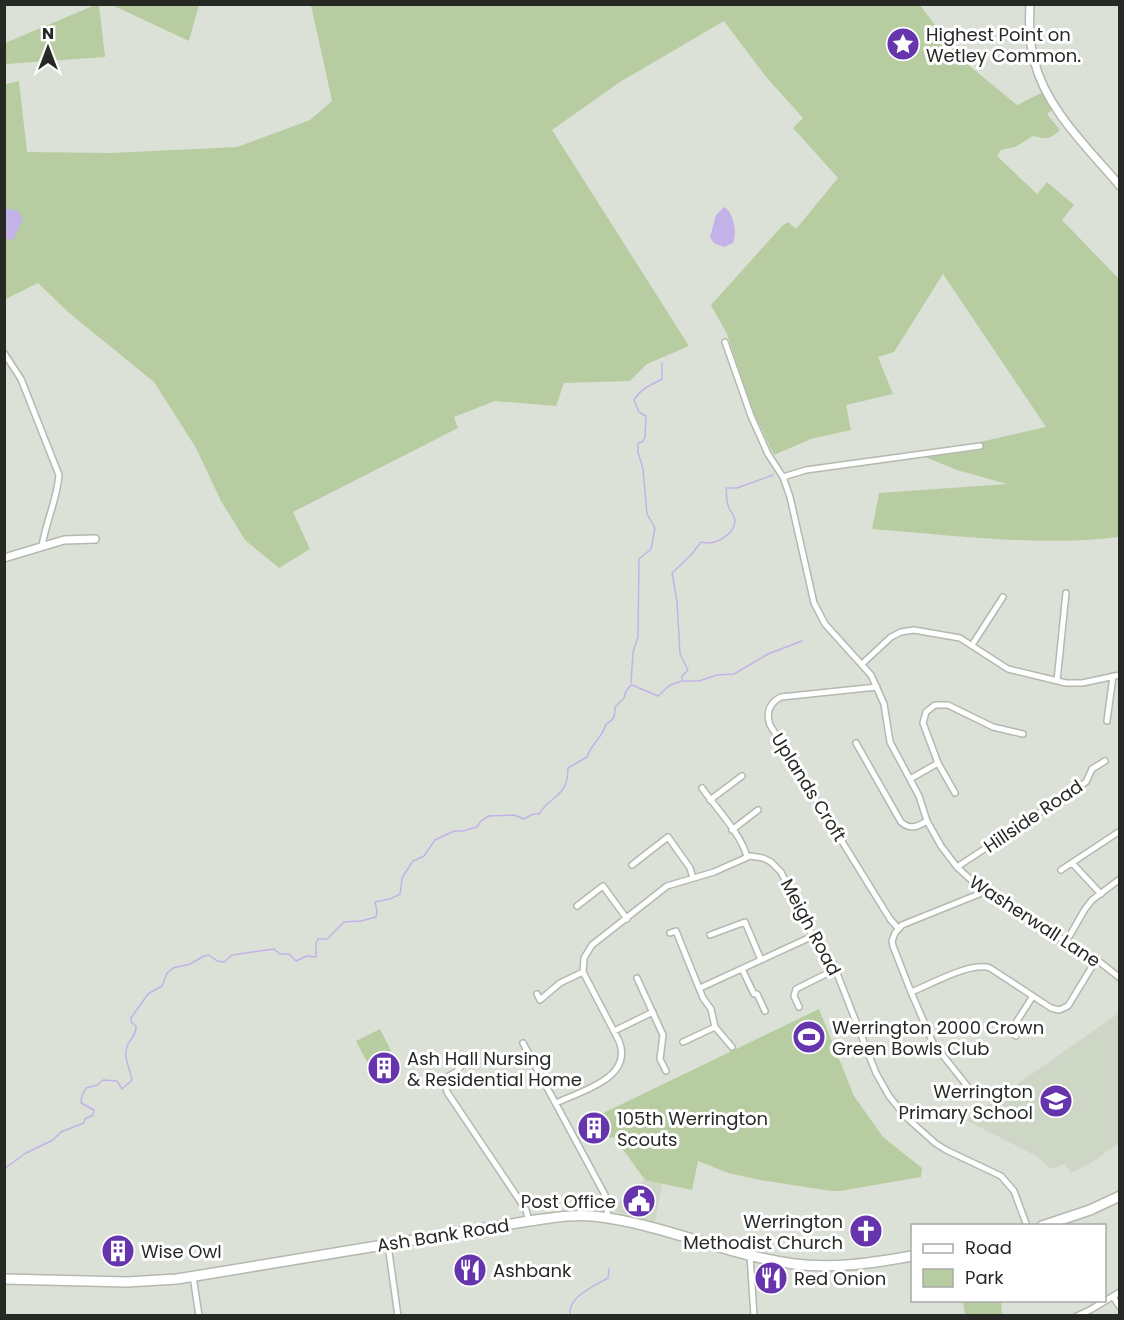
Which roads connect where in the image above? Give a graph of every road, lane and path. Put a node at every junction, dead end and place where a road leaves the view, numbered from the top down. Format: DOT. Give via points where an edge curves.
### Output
graph roads {
  1 [pos="1030,4"];
  2 [pos="1119,186"];
  3 [pos="725,342"];
  4 [pos="4,353"];
  5 [pos="980,446"];
  6 [pos="783,477"];
  7 [pos="94,539"];
  8 [pos="42,546"];
  9 [pos="4,558"];
  10 [pos="1066,593"];
  11 [pos="1003,597"];
  12 [pos="972,645"];
  13 [pos="862,664"];
  14 [pos="1116,676"];
  15 [pos="1057,681"];
  16 [pos="877,687"];
  17 [pos="1107,721"];
  18 [pos="1023,734"];
  19 [pos="856,743"];
  20 [pos="1105,761"];
  21 [pos="938,763"];
  22 [pos="742,776"];
  23 [pos="910,779"];
  24 [pos="702,788"];
  25 [pos="955,793"];
  26 [pos="710,800"];
  27 [pos="758,810"];
  28 [pos="927,821"];
  29 [pos="732,830"];
  30 [pos="1119,831"];
  31 [pos="747,857"];
  32 [pos="1072,863"];
  33 [pos="632,865"];
  34 [pos="957,867"];
  35 [pos="1061,870"];
  36 [pos="693,878"];
  37 [pos="1118,882"];
  38 [pos="984,892"];
  39 [pos="1101,894"];
  40 [pos="577,906"];
  41 [pos="627,919"];
  42 [pos="898,928"];
  43 [pos="670,933"];
  44 [pos="710,935"];
  45 [pos="813,936"];
  46 [pos="1066,942"];
  47 [pos="761,960"];
  48 [pos="1096,960"];
  49 [pos="742,969"];
  50 [pos="836,969"];
  51 [pos="583,972"];
  52 [pos="637,978"];
  53 [pos="1119,978"];
  54 [pos="700,988"];
  55 [pos="911,992"];
  56 [pos="537,994"];
  57 [pos="1033,996"];
  58 [pos="799,1007"];
  59 [pos="765,1011"];
  60 [pos="653,1012"];
  61 [pos="715,1028"];
  62 [pos="1004,1028"];
  63 [pos="614,1031"];
  64 [pos="1010,1032"];
  65 [pos="1016,1036"];
  66 [pos="683,1042"];
  67 [pos="523,1043"];
  68 [pos="732,1047"];
  69 [pos="468,1058"];
  70 [pos="666,1071"];
  71 [pos="968,1087"];
  72 [pos="556,1103"];
  73 [pos="1119,1196"];
  74 [pos="608,1218"];
  75 [pos="530,1221"];
  76 [pos="1026,1224"];
  77 [pos="1048,1224"];
  78 [pos="388,1245"];
  79 [pos="750,1255"];
  80 [pos="911,1256"];
  81 [pos="193,1276"];
  82 [pos="4,1279"];
  83 [pos="1119,1292"];
  84 [pos="1113,1297"];
  85 [pos="1106,1301"];
  86 [pos="1104,1302"];
  87 [pos="1119,1307"];
  88 [pos="199,1316"];
  89 [pos="398,1316"];
  90 [pos="754,1316"];
  91 [pos="1077,1316"];
  1 -- 2 [label="street" via="1032,52 1042,82 1059,113"];
  3 -- 6 [label="street, Washerwall Lane" via="751,416"];
  4 -- 8 [label="street" via="21,379 59,475"];
  5 -- 6 [label="street" via="806,470"];
  6 -- 13 [label="street, Washerwall Lane" via="817,610"];
  7 -- 8 [label="street" via="64,540"];
  8 -- 9 [label="street"];
  10 -- 15 [label="street"];
  11 -- 12 [label="street"];
  12 -- 13 [label="street" via="948,635 907,630 886,640"];
  12 -- 15 [label="street" via="1008,669"];
  13 -- 16 [label="street, Washerwall Lane"];
  14 -- 15 [label="street" via="1082,683"];
  14 -- 17 [label="street"];
  16 -- 23 [label="street, Washerwall Lane" via="891,742"];
  16 -- 42 [label="street, Uplands Croft" via="784,697 772,703 768,715 818,804"];
  18 -- 21 [label="street" via="993,727 948,705 935,705 926,712 923,723"];
  19 -- 28 [label="street" via="901,822 913,827"];
  20 -- 34 [label="street, Hillside Road" via="1092,769 1086,782"];
  21 -- 23 [label="street"];
  21 -- 25 [label="street"];
  22 -- 26 [label="street"];
  23 -- 28 [label="street, Washerwall Lane"];
  24 -- 26 [label="street"];
  26 -- 29 [label="street"];
  27 -- 29 [label="street"];
  28 -- 34 [label="street, Washerwall Lane"];
  29 -- 31 [label="street"];
  30 -- 32 [label="street"];
  31 -- 36 [label="street"];
  31 -- 45 [label="street, Meigh Road" via="763,858 778,868"];
  32 -- 35 [label="street"];
  32 -- 39 [label="street"];
  33 -- 36 [label="street" via="668,837"];
  34 -- 38 [label="street, Washerwall Lane"];
  36 -- 41 [label="street" via="667,886"];
  37 -- 39 [label="street"];
  38 -- 42 [label="street"];
  38 -- 46 [label="street, Washerwall Lane"];
  39 -- 46 [label="street" via="1084,909"];
  40 -- 41 [label="street" via="603,886"];
  41 -- 51 [label="street" via="592,945 584,958"];
  42 -- 55 [label="street" via="893,946"];
  43 -- 54 [label="street" via="676,931"];
  44 -- 47 [label="street" via="745,922"];
  45 -- 47 [label="street"];
  45 -- 50 [label="street, Meigh Road"];
  46 -- 48 [label="street, Washerwall Lane"];
  47 -- 49 [label="street"];
  48 -- 53 [label="street, Washerwall Lane"];
  48 -- 57 [label="street" via="1066,1008 1054,1010"];
  49 -- 54 [label="street"];
  49 -- 59 [label="street"];
  50 -- 58 [label="street" via="796,989 794,996"];
  50 -- 76 [label="street, Meigh Road" via="876,1073 893,1101 935,1143 1001,1176 1014,1191"];
  51 -- 56 [label="street" via="560,983 540,1000"];
  51 -- 63 [label="street"];
  52 -- 60 [label="street"];
  54 -- 61 [label="street"];
  55 -- 57 [label="street" via="979,966 990,968"];
  55 -- 71 [label="street" via="933,1043"];
  57 -- 64 [label="street"];
  60 -- 63 [label="street"];
  60 -- 70 [label="street" via="663,1035 660,1059"];
  61 -- 66 [label="street"];
  61 -- 68 [label="street"];
  62 -- 64 [label="street"];
  63 -- 72 [label="street" via="622,1055 617,1071"];
  64 -- 65 [label="street"];
  67 -- 72 [label="street"];
  69 -- 75 [label="street" via="444,1079 447,1092"];
  72 -- 74 [label="street" via="605,1195"];
  73 -- 77 [label="highway"];
  74 -- 75 [label="highway, Ash Bank Road" via="579,1215"];
  74 -- 79 [label="highway, Ash Bank Road"];
  75 -- 78 [label="highway, Ash Bank Road"];
  78 -- 81 [label="highway, Ash Bank Road"];
  78 -- 89 [label="street"];
  79 -- 80 [label="highway, Ash Bank Road" via="824,1266"];
  79 -- 90 [label="street"];
  81 -- 82 [label="highway, Ash Bank Road" via="127,1282"];
  81 -- 88 [label="street"];
  83 -- 84 [label="street"];
  84 -- 85 [label="street"];
  84 -- 87 [label="street"];
  86 -- 91 [label="street"];
}
